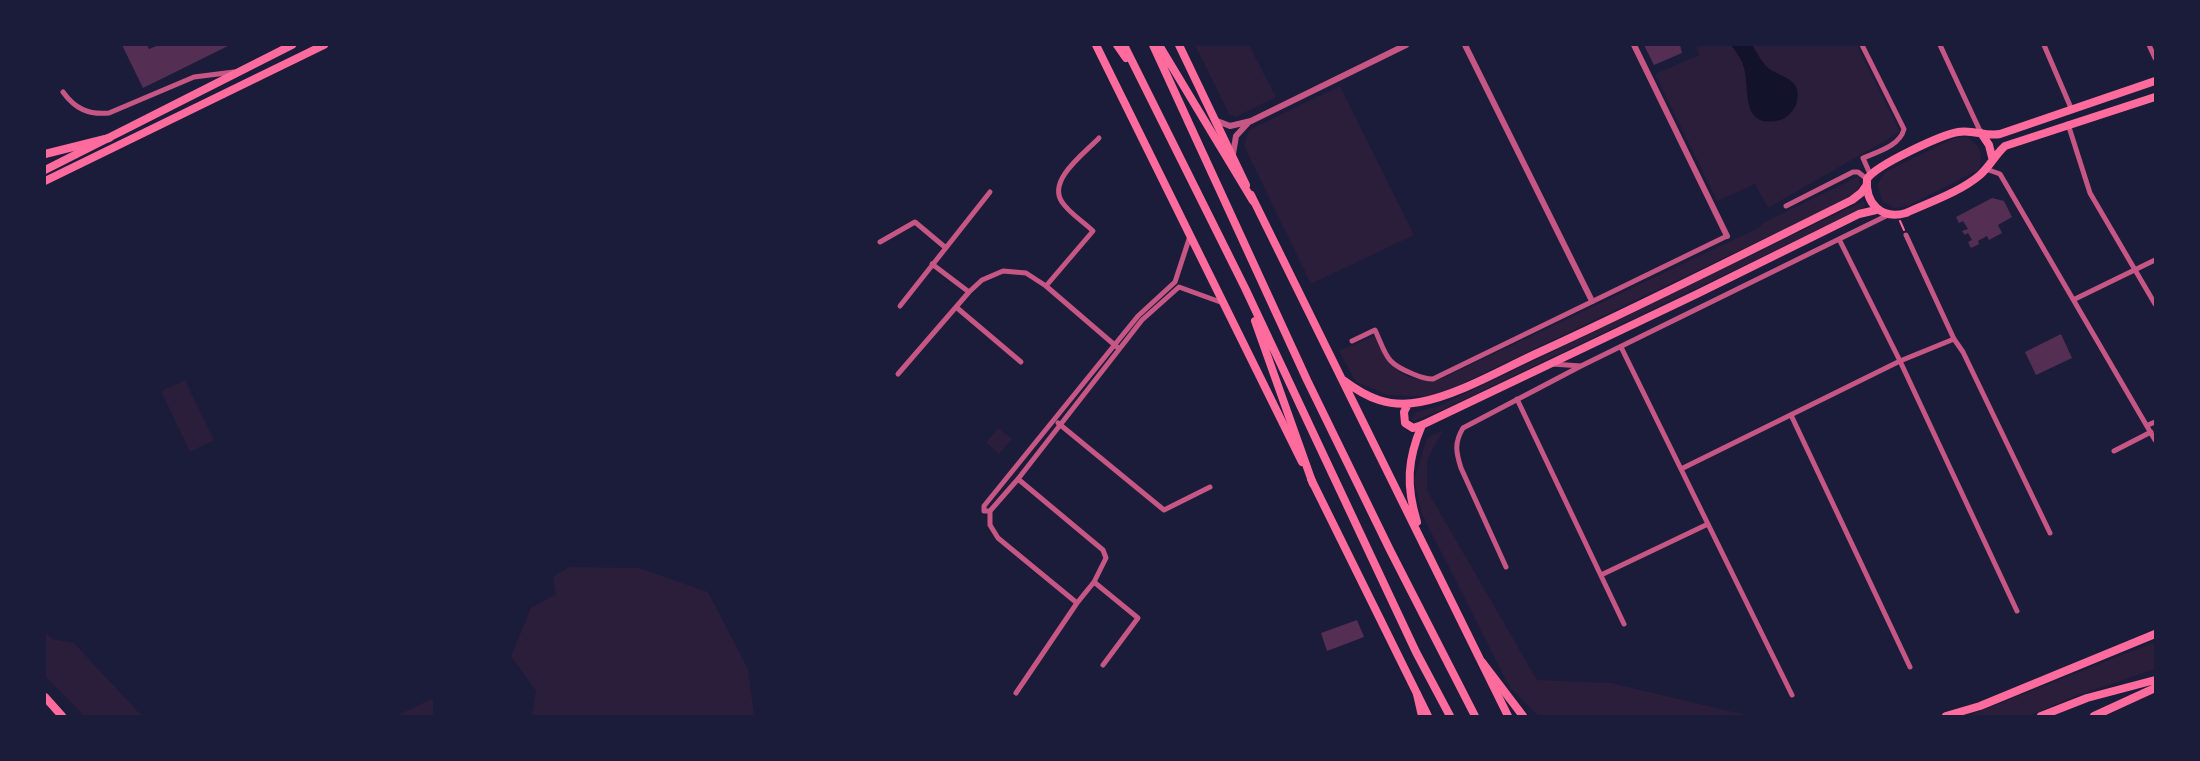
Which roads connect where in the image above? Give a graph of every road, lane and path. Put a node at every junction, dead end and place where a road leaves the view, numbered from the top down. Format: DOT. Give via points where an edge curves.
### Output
graph roads {
  1 [pos="292,45"];
  2 [pos="324,45"];
  3 [pos="1096,45"];
  4 [pos="1117,45"];
  5 [pos="1124,45"];
  6 [pos="1152,45"];
  7 [pos="1159,45"];
  8 [pos="1179,45"];
  9 [pos="1465,45"];
  10 [pos="1634,45"];
  11 [pos="1862,45"];
  12 [pos="1940,45"];
  13 [pos="2044,45"];
  14 [pos="2149,45"];
  15 [pos="1402,46"];
  16 [pos="2155,58"];
  17 [pos="240,72"];
  18 [pos="1140,78"];
  19 [pos="2155,81"];
  20 [pos="62,92"];
  21 [pos="2155,96"];
  22 [pos="2071,108"];
  23 [pos="1217,121"];
  24 [pos="1251,121"];
  25 [pos="2068,124"];
  26 [pos="1981,134"];
  27 [pos="109,138"];
  28 [pos="1099,138"];
  29 [pos="45,154"];
  30 [pos="1233,154"];
  31 [pos="1992,157"];
  32 [pos="1986,169"];
  33 [pos="45,170"];
  34 [pos="1868,180"];
  35 [pos="45,181"];
  36 [pos="990,192"];
  37 [pos="1253,201"];
  38 [pos="1786,206"];
  39 [pos="1876,210"];
  40 [pos="1893,215"];
  41 [pos="1906,235"];
  42 [pos="1190,236"];
  43 [pos="1727,236"];
  44 [pos="1839,240"];
  45 [pos="880,242"];
  46 [pos="946,248"];
  47 [pos="2155,260"];
  48 [pos="932,264"];
  49 [pos="2135,268"];
  50 [pos="1046,286"];
  51 [pos="1245,288"];
  52 [pos="969,292"];
  53 [pos="2075,299"];
  54 [pos="1592,301"];
  55 [pos="1224,304"];
  56 [pos="2155,304"];
  57 [pos="900,306"];
  58 [pos="956,307"];
  59 [pos="1954,339"];
  60 [pos="1352,341"];
  61 [pos="1117,347"];
  62 [pos="1621,347"];
  63 [pos="1900,361"];
  64 [pos="1021,362"];
  65 [pos="1549,364"];
  66 [pos="1581,366"];
  67 [pos="898,374"];
  68 [pos="1341,378"];
  69 [pos="1517,399"];
  70 [pos="1408,404"];
  71 [pos="1791,415"];
  72 [pos="1054,420"];
  73 [pos="2155,422"];
  74 [pos="1060,424"];
  75 [pos="1422,425"];
  76 [pos="2148,425"];
  77 [pos="2151,432"];
  78 [pos="2155,440"];
  79 [pos="2114,451"];
  80 [pos="1681,469"];
  81 [pos="1018,480"];
  82 [pos="1313,484"];
  83 [pos="1210,487"];
  84 [pos="990,510"];
  85 [pos="1708,524"];
  86 [pos="2050,533"];
  87 [pos="1422,541"];
  88 [pos="1506,567"];
  89 [pos="1601,575"];
  90 [pos="1094,582"];
  91 [pos="1077,603"];
  92 [pos="2017,611"];
  93 [pos="1624,624"];
  94 [pos="2155,634"];
  95 [pos="1482,662"];
  96 [pos="1103,665"];
  97 [pos="1910,667"];
  98 [pos="2155,680"];
  99 [pos="2155,688"];
  100 [pos="1016,693"];
  101 [pos="1417,694"];
  102 [pos="1792,695"];
  103 [pos="45,697"];
  104 [pos="62,716"];
  105 [pos="1422,716"];
  106 [pos="1428,716"];
  107 [pos="1450,716"];
  108 [pos="1475,716"];
  109 [pos="1508,716"];
  110 [pos="1523,716"];
  111 [pos="1946,716"];
  112 [pos="2041,716"];
  113 [pos="2094,716"];
  1 -- 17 [label="main road"];
  2 -- 35 [label="main road"];
  3 -- 42 [label="main road"];
  4 -- 18 [label="main road"];
  5 -- 18 [label="main road"];
  6 -- 108 [label="main road" via="1307,380"];
  7 -- 37 [label="main road"];
  8 -- 23 [label="main road"];
  9 -- 54 [label="street"];
  10 -- 43 [label="street"];
  11 -- 34 [label="street" via="1904,130 1896,143 1862,158"];
  12 -- 26 [label="street"];
  13 -- 22 [label="street"];
  14 -- 16 [label="street"];
  15 -- 24 [label="street"];
  17 -- 20 [label="street" via="194,77 109,113 94,114 82,110"];
  17 -- 27 [label="main road"];
  18 -- 51 [label="main road"];
  19 -- 22 [label="main road"];
  21 -- 25 [label="main road"];
  22 -- 26 [label="main road" via="2000,134"];
  23 -- 24 [label="street" via="1230,126"];
  23 -- 30 [label="main road"];
  24 -- 30 [label="street" via="1236,136"];
  25 -- 31 [label="main road" via="2005,146"];
  25 -- 49 [label="street" via="2090,194"];
  26 -- 31 [label="main road"];
  26 -- 34 [label="main road" via="1964,131 1948,135 1885,164"];
  27 -- 29 [label="main road"];
  27 -- 33 [label="main road"];
  28 -- 50 [label="street" via="1060,178 1057,189 1062,202 1093,231"];
  30 -- 37 [label="main road"];
  31 -- 32 [label="main road"];
  32 -- 40 [label="main road" via="1971,181 1923,205"];
  32 -- 53 [label="street" via="2000,174"];
  34 -- 38 [label="street" via="1853,172"];
  34 -- 39 [label="main road" via="1869,198"];
  34 -- 70 [label="main road" via="1852,200 1626,312 1444,396"];
  36 -- 46 [label="street"];
  37 -- 68 [label="main road"];
  39 -- 40 [label="main road"];
  39 -- 65 [label="main road" via="1859,214"];
  40 -- 41 [label="path"];
  40 -- 44 [label="street"];
  41 -- 59 [label="street"];
  42 -- 55 [label="main road"];
  42 -- 61 [label="street" via="1175,282 1138,316"];
  43 -- 54 [label="street"];
  44 -- 62 [label="street"];
  44 -- 63 [label="street"];
  45 -- 46 [label="street" via="915,222"];
  46 -- 48 [label="street"];
  47 -- 49 [label="street"];
  48 -- 52 [label="street"];
  48 -- 57 [label="street"];
  49 -- 53 [label="street"];
  49 -- 56 [label="street"];
  50 -- 52 [label="street" via="1026,273 1003,271 982,280"];
  50 -- 61 [label="street"];
  51 -- 82 [label="main road"];
  51 -- 107 [label="main road" via="1404,626"];
  52 -- 58 [label="street"];
  53 -- 76 [label="street"];
  54 -- 60 [label="street" via="1433,378 1426,379 1395,367 1388,360 1375,330"];
  55 -- 61 [label="street" via="1179,287"];
  55 -- 82 [label="main road"];
  58 -- 64 [label="street"];
  58 -- 67 [label="street"];
  59 -- 63 [label="street"];
  59 -- 86 [label="street"];
  61 -- 72 [label="street"];
  61 -- 74 [label="street"];
  62 -- 66 [label="street"];
  62 -- 80 [label="street"];
  63 -- 71 [label="street"];
  63 -- 92 [label="street"];
  65 -- 66 [label="street"];
  65 -- 75 [label="main road"];
  66 -- 69 [label="street"];
  68 -- 70 [label="main road" via="1370,398"];
  68 -- 87 [label="main road"];
  69 -- 88 [label="street" via="1463,428 1456,443 1460,468"];
  69 -- 89 [label="street"];
  70 -- 75 [label="main road" via="1404,412 1405,423 1413,428"];
  71 -- 80 [label="street"];
  71 -- 97 [label="street"];
  72 -- 74 [label="street"];
  72 -- 84 [label="street" via="984,506 984,511"];
  73 -- 76 [label="street"];
  74 -- 81 [label="street"];
  74 -- 83 [label="street" via="1164,510"];
  75 -- 87 [label="main road" via="1411,451 1409,496"];
  76 -- 77 [label="street"];
  77 -- 78 [label="street"];
  77 -- 79 [label="street"];
  80 -- 85 [label="street"];
  81 -- 84 [label="street"];
  81 -- 90 [label="street" via="1103,550 1106,558"];
  82 -- 101 [label="main road"];
  84 -- 91 [label="street" via="990,525 998,538"];
  85 -- 89 [label="street"];
  85 -- 102 [label="street"];
  87 -- 95 [label="main road"];
  89 -- 93 [label="street"];
  90 -- 91 [label="street"];
  90 -- 96 [label="street" via="1138,618"];
  91 -- 100 [label="street"];
  94 -- 111 [label="main road" via="1980,706"];
  95 -- 109 [label="main road"];
  95 -- 110 [label="main road"];
  98 -- 112 [label="main road" via="2087,698"];
  99 -- 113 [label="main road"];
  101 -- 105 [label="main road"];
  101 -- 106 [label="main road"];
  103 -- 104 [label="main road"];
}
